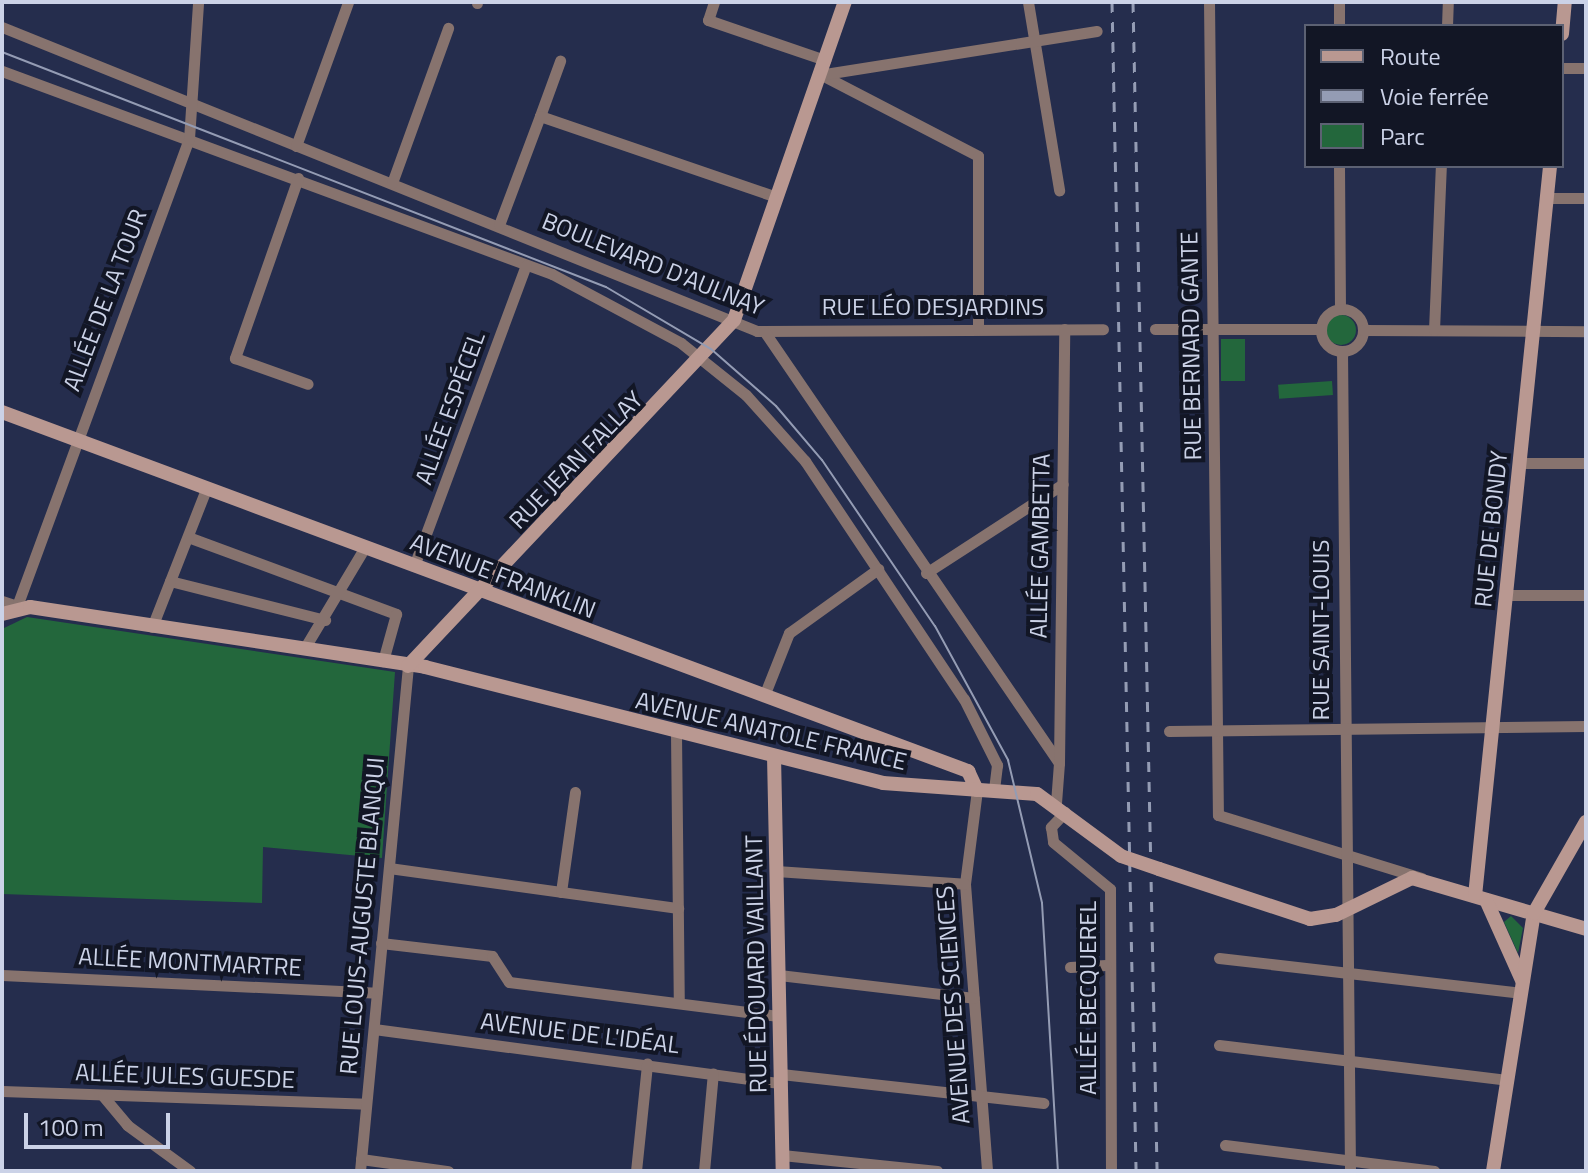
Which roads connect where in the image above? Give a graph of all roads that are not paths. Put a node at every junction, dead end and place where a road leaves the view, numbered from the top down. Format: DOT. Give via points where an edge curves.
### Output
graph roads {
  1 [pos="198,2"];
  2 [pos="348,2"];
  3 [pos="714,2"];
  4 [pos="845,2"];
  5 [pos="1028,2"];
  6 [pos="1209,2"];
  7 [pos="1339,2"];
  8 [pos="1448,2"];
  9 [pos="1565,2"];
  10 [pos="1339,24"];
  11 [pos="1447,24"];
  12 [pos="1563,24"];
  13 [pos="2,27"];
  14 [pos="448,28"];
  15 [pos="1097,31"];
  16 [pos="1034,42"];
  17 [pos="560,61"];
  18 [pos="822,67"];
  19 [pos="1564,68"];
  20 [pos="1586,68"];
  21 [pos="2,71"];
  22 [pos="194,106"];
  23 [pos="540,116"];
  24 [pos="189,139"];
  25 [pos="296,146"];
  26 [pos="1339,168"];
  27 [pos="1441,168"];
  28 [pos="1550,168"];
  29 [pos="298,178"];
  30 [pos="392,183"];
  31 [pos="1059,190"];
  32 [pos="777,197"];
  33 [pos="1547,198"];
  34 [pos="1586,198"];
  35 [pos="499,225"];
  36 [pos="526,265"];
  37 [pos="1340,308"];
  38 [pos="734,320"];
  39 [pos="978,329"];
  40 [pos="1064,329"];
  41 [pos="1103,329"];
  42 [pos="1155,329"];
  43 [pos="1320,329"];
  44 [pos="1212,330"];
  45 [pos="1363,330"];
  46 [pos="1434,330"];
  47 [pos="764,331"];
  48 [pos="1534,331"];
  49 [pos="1586,331"];
  50 [pos="1342,351"];
  51 [pos="703,359"];
  52 [pos="308,384"];
  53 [pos="2,412"];
  54 [pos="76,440"];
  55 [pos="1520,463"];
  56 [pos="1586,463"];
  57 [pos="1063,484"];
  58 [pos="206,489"];
  59 [pos="188,537"];
  60 [pos="365,547"];
  61 [pos="414,566"];
  62 [pos="878,569"];
  63 [pos="926,573"];
  64 [pos="170,581"];
  65 [pos="479,590"];
  66 [pos="342,595"];
  67 [pos="1506,595"];
  68 [pos="1586,595"];
  69 [pos="2,601"];
  70 [pos="17,606"];
  71 [pos="2,614"];
  72 [pos="325,620"];
  73 [pos="152,627"];
  74 [pos="304,649"];
  75 [pos="383,661"];
  76 [pos="408,666"];
  77 [pos="764,696"];
  78 [pos="1586,726"];
  79 [pos="1492,728"];
  80 [pos="1344,729"];
  81 [pos="1169,731"];
  82 [pos="1216,731"];
  83 [pos="676,733"];
  84 [pos="774,756"];
  85 [pos="1059,763"];
  86 [pos="977,790"];
  87 [pos="994,790"];
  88 [pos="575,792"];
  89 [pos="1060,808"];
  90 [pos="1586,822"];
  91 [pos="1346,856"];
  92 [pos="389,868"];
  93 [pos="776,871"];
  94 [pos="1423,879"];
  95 [pos="965,884"];
  96 [pos="561,892"];
  97 [pos="1480,898"];
  98 [pos="678,908"];
  99 [pos="1347,910"];
  100 [pos="1534,913"];
  101 [pos="1586,929"];
  102 [pos="381,943"];
  103 [pos="1219,958"];
  104 [pos="1106,965"];
  105 [pos="1070,967"];
  106 [pos="1348,972"];
  107 [pos="2,975"];
  108 [pos="779,975"];
  109 [pos="1521,988"];
  110 [pos="377,993"];
  111 [pos="974,998"];
  112 [pos="679,1003"];
  113 [pos="779,1016"];
  114 [pos="374,1029"];
  115 [pos="1219,1045"];
  116 [pos="1348,1060"];
  117 [pos="647,1064"];
  118 [pos="713,1073"];
  119 [pos="781,1078"];
  120 [pos="1507,1080"];
  121 [pos="2,1091"];
  122 [pos="103,1096"];
  123 [pos="982,1096"];
  124 [pos="1043,1103"];
  125 [pos="366,1104"];
  126 [pos="1225,1145"];
  127 [pos="782,1155"];
  128 [pos="360,1165"];
  129 [pos="1350,1165"];
  130 [pos="190,1171"];
  131 [pos="448,1171"];
  132 [pos="636,1171"];
  133 [pos="704,1171"];
  134 [pos="783,1171"];
  135 [pos="937,1171"];
  136 [pos="987,1171"];
  137 [pos="1111,1171"];
  138 [pos="1434,1171"];
  139 [pos="1493,1171"];
  1 -- 22 [label="street, ALLÉE DE LA TOUR"];
  2 -- 25 [label="street"];
  3 -- 18 [label="street" via="708,20"];
  4 -- 18 [label="street, RUE JEAN FALLAY"];
  5 -- 16 [label="street"];
  6 -- 44 [label="street, RUE BERNARD GANTE"];
  7 -- 10 [label="street"];
  8 -- 11 [label="street"];
  9 -- 12 [label="street"];
  13 -- 22 [label="street, BOULEVARD D'AULNAY"];
  14 -- 30 [label="street"];
  15 -- 16 [label="street"];
  16 -- 18 [label="street"];
  16 -- 31 [label="street"];
  17 -- 23 [label="street"];
  18 -- 32 [label="street, RUE JEAN FALLAY"];
  18 -- 39 [label="street" via="978,156"];
  19 -- 20 [label="street"];
  21 -- 24 [label="street, BOULEVARD D'AULNAY"];
  22 -- 24 [label="street, ALLÉE DE LA TOUR"];
  22 -- 25 [label="street, BOULEVARD D'AULNAY"];
  23 -- 32 [label="street"];
  23 -- 35 [label="street"];
  24 -- 29 [label="street, BOULEVARD D'AULNAY"];
  24 -- 54 [label="street, ALLÉE DE LA TOUR"];
  25 -- 30 [label="street, BOULEVARD D'AULNAY"];
  26 -- 37 [label="street"];
  27 -- 46 [label="street"];
  28 -- 33 [label="street, RUE DE BONDY"];
  29 -- 36 [label="street, BOULEVARD D'AULNAY"];
  29 -- 52 [label="street" via="235,358"];
  30 -- 35 [label="street, BOULEVARD D'AULNAY"];
  32 -- 38 [label="street, RUE JEAN FALLAY"];
  33 -- 34 [label="street"];
  33 -- 48 [label="street, RUE DE BONDY"];
  35 -- 38 [label="street, BOULEVARD D'AULNAY"];
  36 -- 51 [label="street, BOULEVARD D'AULNAY" via="625,307"];
  36 -- 61 [label="street, ALLÉE ESPÉCEL"];
  37 -- 43 [label="street"];
  37 -- 45 [label="street" via="1359,317"];
  38 -- 47 [label="street, BOULEVARD D'AULNAY"];
  38 -- 51 [label="street, RUE JEAN FALLAY"];
  39 -- 40 [label="street, RUE LÉO DESJARDINS"];
  39 -- 47 [label="street, RUE LÉO DESJARDINS"];
  40 -- 41 [label="street, RUE LÉO DESJARDINS"];
  40 -- 57 [label="street, ALLÉE GAMBETTA"];
  42 -- 44 [label="street"];
  43 -- 44 [label="street"];
  43 -- 50 [label="street" via="1324,342"];
  44 -- 82 [label="street, RUE BERNARD GANTE"];
  45 -- 46 [label="street"];
  45 -- 50 [label="street" via="1354,347"];
  46 -- 48 [label="street"];
  47 -- 63 [label="street, BOULEVARD D'AULNAY"];
  48 -- 49 [label="street"];
  48 -- 55 [label="street, RUE DE BONDY"];
  50 -- 80 [label="street, RUE SAINT-LOUIS"];
  51 -- 62 [label="street, BOULEVARD D'AULNAY" via="805,461"];
  51 -- 65 [label="street, RUE JEAN FALLAY"];
  53 -- 54 [label="street, AVENUE FRANKLIN"];
  54 -- 58 [label="street, AVENUE FRANKLIN"];
  54 -- 70 [label="street, ALLÉE DE LA TOUR"];
  55 -- 56 [label="street"];
  55 -- 67 [label="street, RUE DE BONDY"];
  57 -- 63 [label="street"];
  57 -- 85 [label="street, ALLÉE GAMBETTA"];
  58 -- 59 [label="street"];
  58 -- 60 [label="street, AVENUE FRANKLIN"];
  59 -- 64 [label="street"];
  59 -- 66 [label="street"];
  60 -- 61 [label="street, AVENUE FRANKLIN"];
  60 -- 66 [label="street"];
  61 -- 65 [label="street, AVENUE FRANKLIN"];
  62 -- 77 [label="street" via="789,633"];
  62 -- 87 [label="street, BOULEVARD D'AULNAY" via="964,699 997,765"];
  63 -- 85 [label="street, BOULEVARD D'AULNAY"];
  64 -- 72 [label="street"];
  64 -- 73 [label="street"];
  65 -- 76 [label="street, RUE JEAN FALLAY"];
  65 -- 77 [label="street, AVENUE FRANKLIN"];
  66 -- 72 [label="street"];
  66 -- 75 [label="street" via="396,614"];
  67 -- 68 [label="street"];
  67 -- 79 [label="street, RUE DE BONDY"];
  69 -- 70 [label="street"];
  70 -- 71 [label="street"];
  70 -- 73 [label="street, AVENUE ANATOLE FRANCE"];
  72 -- 74 [label="street"];
  73 -- 74 [label="street, AVENUE ANATOLE FRANCE"];
  74 -- 75 [label="street, AVENUE ANATOLE FRANCE"];
  75 -- 76 [label="street, AVENUE ANATOLE FRANCE"];
  76 -- 83 [label="street, AVENUE ANATOLE FRANCE"];
  76 -- 92 [label="street, RUE LOUIS-AUGUSTE BLANQUI"];
  77 -- 86 [label="street, AVENUE FRANKLIN" via="968,771"];
  78 -- 79 [label="street"];
  79 -- 80 [label="street"];
  79 -- 97 [label="street, RUE DE BONDY"];
  80 -- 82 [label="street"];
  80 -- 91 [label="street, RUE SAINT-LOUIS"];
  81 -- 82 [label="street"];
  82 -- 91 [label="street, RUE BERNARD GANTE" via="1218,812"];
  83 -- 84 [label="street, AVENUE ANATOLE FRANCE"];
  83 -- 98 [label="street"];
  84 -- 86 [label="street, AVENUE ANATOLE FRANCE" via="883,783"];
  84 -- 93 [label="street, RUE ÉDOUARD VAILLANT"];
  85 -- 89 [label="street"];
  86 -- 87 [label="street, AVENUE ANATOLE FRANCE"];
  86 -- 95 [label="street, AVENUE DES SCIENCES"];
  87 -- 89 [label="street, AVENUE ANATOLE FRANCE"];
  88 -- 96 [label="street"];
  89 -- 99 [label="street, AVENUE ANATOLE FRANCE, bridge" via="1121,856 1296,917 1328,918"];
  89 -- 104 [label="street, ALLÉE BECQUEREL" via="1051,827 1053,842 1108,883"];
  90 -- 100 [label="street"];
  91 -- 94 [label="street"];
  91 -- 99 [label="street, RUE SAINT-LOUIS"];
  92 -- 96 [label="street"];
  92 -- 102 [label="street, RUE LOUIS-AUGUSTE BLANQUI"];
  93 -- 95 [label="street"];
  93 -- 108 [label="street, RUE ÉDOUARD VAILLANT"];
  94 -- 97 [label="street"];
  94 -- 99 [label="street, AVENUE ANATOLE FRANCE" via="1392,883"];
  95 -- 111 [label="street, AVENUE DES SCIENCES"];
  96 -- 98 [label="street"];
  97 -- 100 [label="street"];
  97 -- 109 [label="street"];
  98 -- 112 [label="street"];
  99 -- 106 [label="street, RUE SAINT-LOUIS"];
  100 -- 101 [label="street"];
  100 -- 109 [label="street"];
  102 -- 110 [label="street, RUE LOUIS-AUGUSTE BLANQUI"];
  102 -- 112 [label="street" via="492,956 509,982"];
  103 -- 106 [label="street"];
  104 -- 105 [label="street"];
  104 -- 137 [label="street, ALLÉE BECQUEREL"];
  106 -- 109 [label="street"];
  106 -- 116 [label="street, RUE SAINT-LOUIS"];
  107 -- 110 [label="street, ALLÉE MONTMARTRE"];
  108 -- 111 [label="street"];
  108 -- 113 [label="street, RUE ÉDOUARD VAILLANT"];
  109 -- 120 [label="street"];
  110 -- 114 [label="street, RUE LOUIS-AUGUSTE BLANQUI"];
  111 -- 123 [label="street, AVENUE DES SCIENCES"];
  112 -- 113 [label="street"];
  113 -- 119 [label="street, RUE ÉDOUARD VAILLANT"];
  114 -- 117 [label="street, AVENUE DE L'IDÉAL"];
  114 -- 125 [label="street, RUE LOUIS-AUGUSTE BLANQUI"];
  115 -- 116 [label="street"];
  116 -- 120 [label="street"];
  116 -- 129 [label="street, RUE SAINT-LOUIS"];
  117 -- 118 [label="street, AVENUE DE L'IDÉAL"];
  117 -- 132 [label="street"];
  118 -- 119 [label="street, AVENUE DE L'IDÉAL"];
  118 -- 133 [label="street"];
  119 -- 123 [label="street, AVENUE DE L'IDÉAL"];
  119 -- 127 [label="street, RUE ÉDOUARD VAILLANT"];
  120 -- 139 [label="street"];
  121 -- 122 [label="street, ALLÉE JULES GUESDE"];
  122 -- 125 [label="street, ALLÉE JULES GUESDE"];
  122 -- 130 [label="street" via="127,1125"];
  123 -- 124 [label="street, AVENUE DE L'IDÉAL"];
  123 -- 136 [label="street, AVENUE DES SCIENCES"];
  125 -- 128 [label="street, RUE LOUIS-AUGUSTE BLANQUI"];
  126 -- 129 [label="street"];
  127 -- 134 [label="street, RUE ÉDOUARD VAILLANT"];
  127 -- 135 [label="street"];
  128 -- 131 [label="street"];
  129 -- 138 [label="street"];
}
